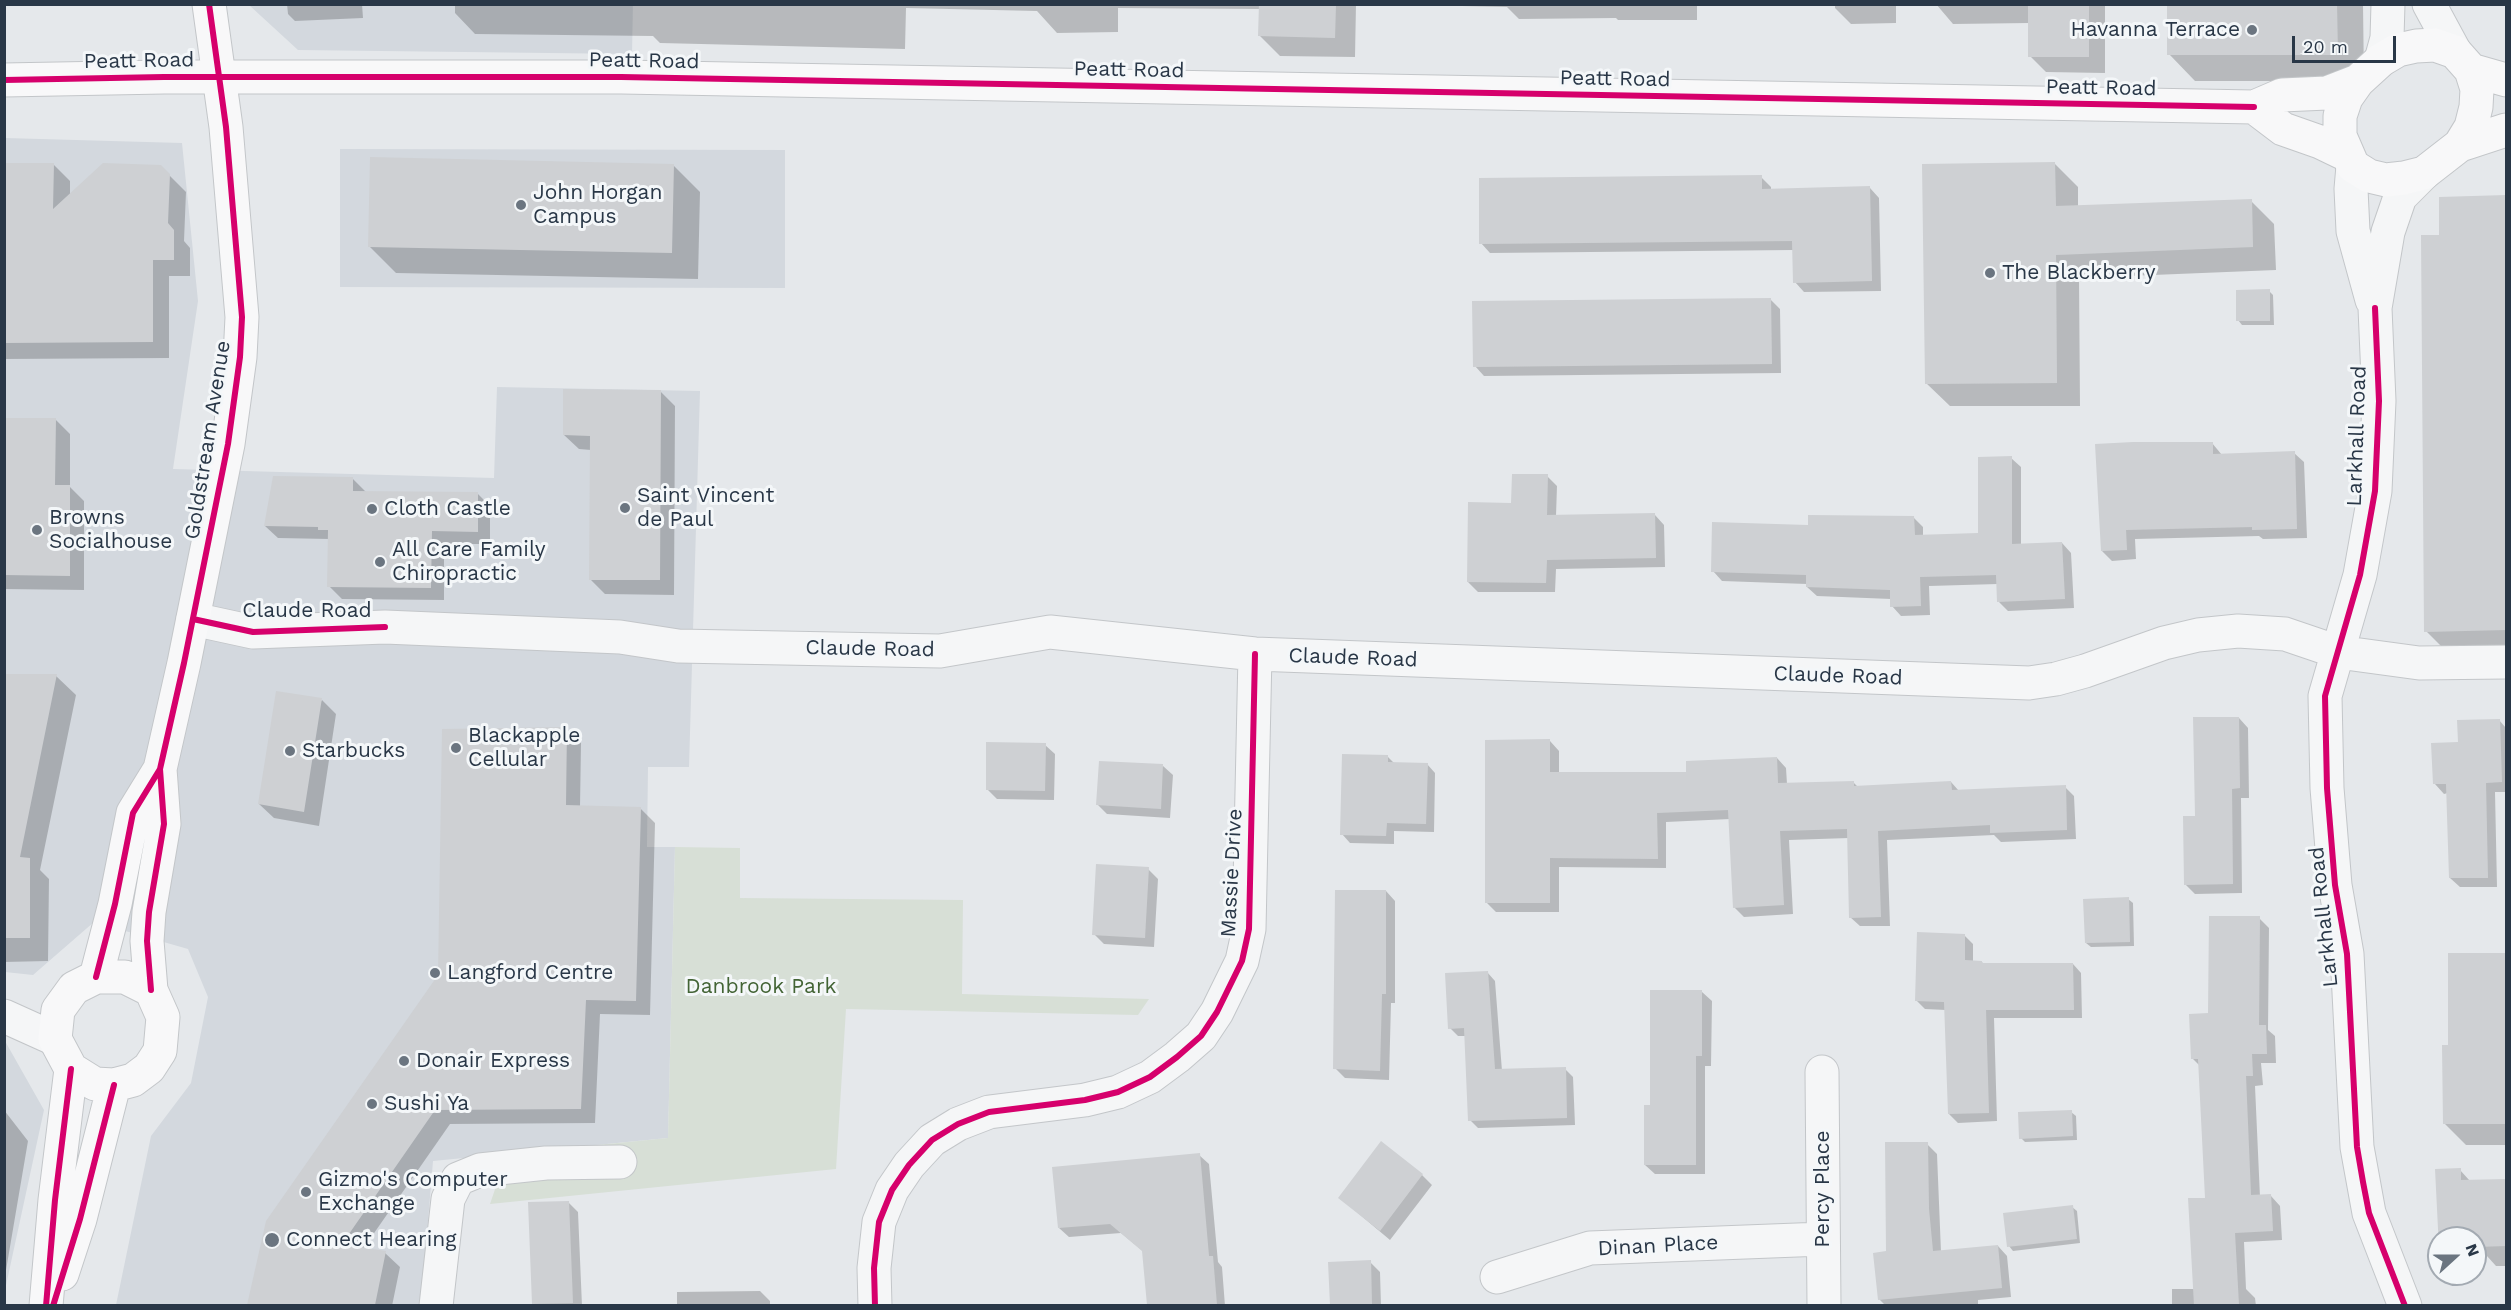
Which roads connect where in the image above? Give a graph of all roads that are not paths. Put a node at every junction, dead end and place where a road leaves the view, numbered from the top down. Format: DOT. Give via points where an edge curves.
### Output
graph roads {
  1 [pos="208,4"];
  2 [pos="2388,4"];
  3 [pos="2429,4"];
  4 [pos="2463,61"];
  5 [pos="2369,70"];
  6 [pos="219,77"];
  7 [pos="4,80"];
  8 [pos="2506,80"];
  9 [pos="2254,107"];
  10 [pos="2506,130"];
  11 [pos="2460,145"];
  12 [pos="2350,161"];
  13 [pos="2424,173"];
  14 [pos="2374,308"];
  15 [pos="193,619"];
  16 [pos="2338,652"];
  17 [pos="1256,654"];
  18 [pos="2506,662"];
  19 [pos="160,769"];
  20 [pos="96,977"];
  21 [pos="151,990"];
  22 [pos="4,1008"];
  23 [pos="4,1016"];
  24 [pos="57,1024"];
  25 [pos="71,1069"];
  26 [pos="1822,1072"];
  27 [pos="114,1085"];
  28 [pos="620,1162"];
  29 [pos="1823,1239"];
  30 [pos="1497,1276"];
  31 [pos="46,1305"];
  32 [pos="53,1305"];
  33 [pos="436,1305"];
  34 [pos="875,1305"];
  35 [pos="1824,1305"];
  36 [pos="2405,1305"];
  1 -- 6 [label="street, Goldstream Avenue"];
  2 -- 5 [label="street" via="2387,38"];
  3 -- 4 [label="street"];
  4 -- 5 [label="street" via="2435,45 2416,46 2398,50"];
  4 -- 8 [label="street"];
  4 -- 11 [label="street" via="2477,89 2471,126"];
  5 -- 9 [label="street, Peatt Road" via="2327,93 2282,95"];
  5 -- 12 [label="street" via="2346,98 2340,116 2340,136"];
  6 -- 7 [label="street, Peatt Road"];
  6 -- 9 [label="street, Peatt Road" via="621,77"];
  6 -- 15 [label="street, Goldstream Avenue" via="242,316 228,444"];
  9 -- 12 [label="street" via="2283,129 2320,142"];
  10 -- 11 [label="street"];
  11 -- 13 [label="street"];
  12 -- 13 [label="street" via="2369,176 2386,180"];
  12 -- 14 [label="street, Larkhall Road" via="2353,231"];
  13 -- 14 [label="street, Larkhall Road" via="2400,197 2388,232"];
  14 -- 16 [label="street, Larkhall Road" via="2379,400 2375,491 2360,575"];
  15 -- 17 [label="street, Claude Road" via="253,632 385,627 620,637 678,646 940,651 1050,632"];
  15 -- 19 [label="street, Goldstream Avenue"];
  16 -- 17 [label="street, Claude Road" via="2285,634 2238,631 2198,635 2056,680 2029,683"];
  16 -- 18 [label="street, Claude Road" via="2419,663"];
  16 -- 36 [label="street, Larkhall Road" via="2325,696 2327,788 2335,885 2347,954 2357,1147 2370,1213"];
  17 -- 34 [label="street, Massie Drive" via="1249,929 1242,961 1217,1012 1201,1035 1177,1057 1150,1077 1118,1092 989,1112 932,1140 892,1190 879,1222"];
  19 -- 20 [label="street, Goldstream Avenue" via="133,813"];
  19 -- 21 [label="street, Goldstream Avenue" via="165,824 149,912"];
  20 -- 21 [label="street" via="125,977"];
  20 -- 24 [label="street" via="74,988"];
  21 -- 27 [label="street" via="163,1017 160,1051 149,1068 133,1080"];
  22 -- 24 [label="street"];
  23 -- 24 [label="street"];
  24 -- 25 [label="street"];
  25 -- 27 [label="street" via="95,1084"];
  25 -- 31 [label="street"];
  26 -- 29 [label="street, Percy Place"];
  27 -- 32 [label="street" via="80,1219"];
  28 -- 33 [label="street" via="524,1165 480,1170 458,1179 448,1199"];
  29 -- 30 [label="street, Dinan Place" via="1590,1248"];
  29 -- 35 [label="street, Percy Place"];
}
